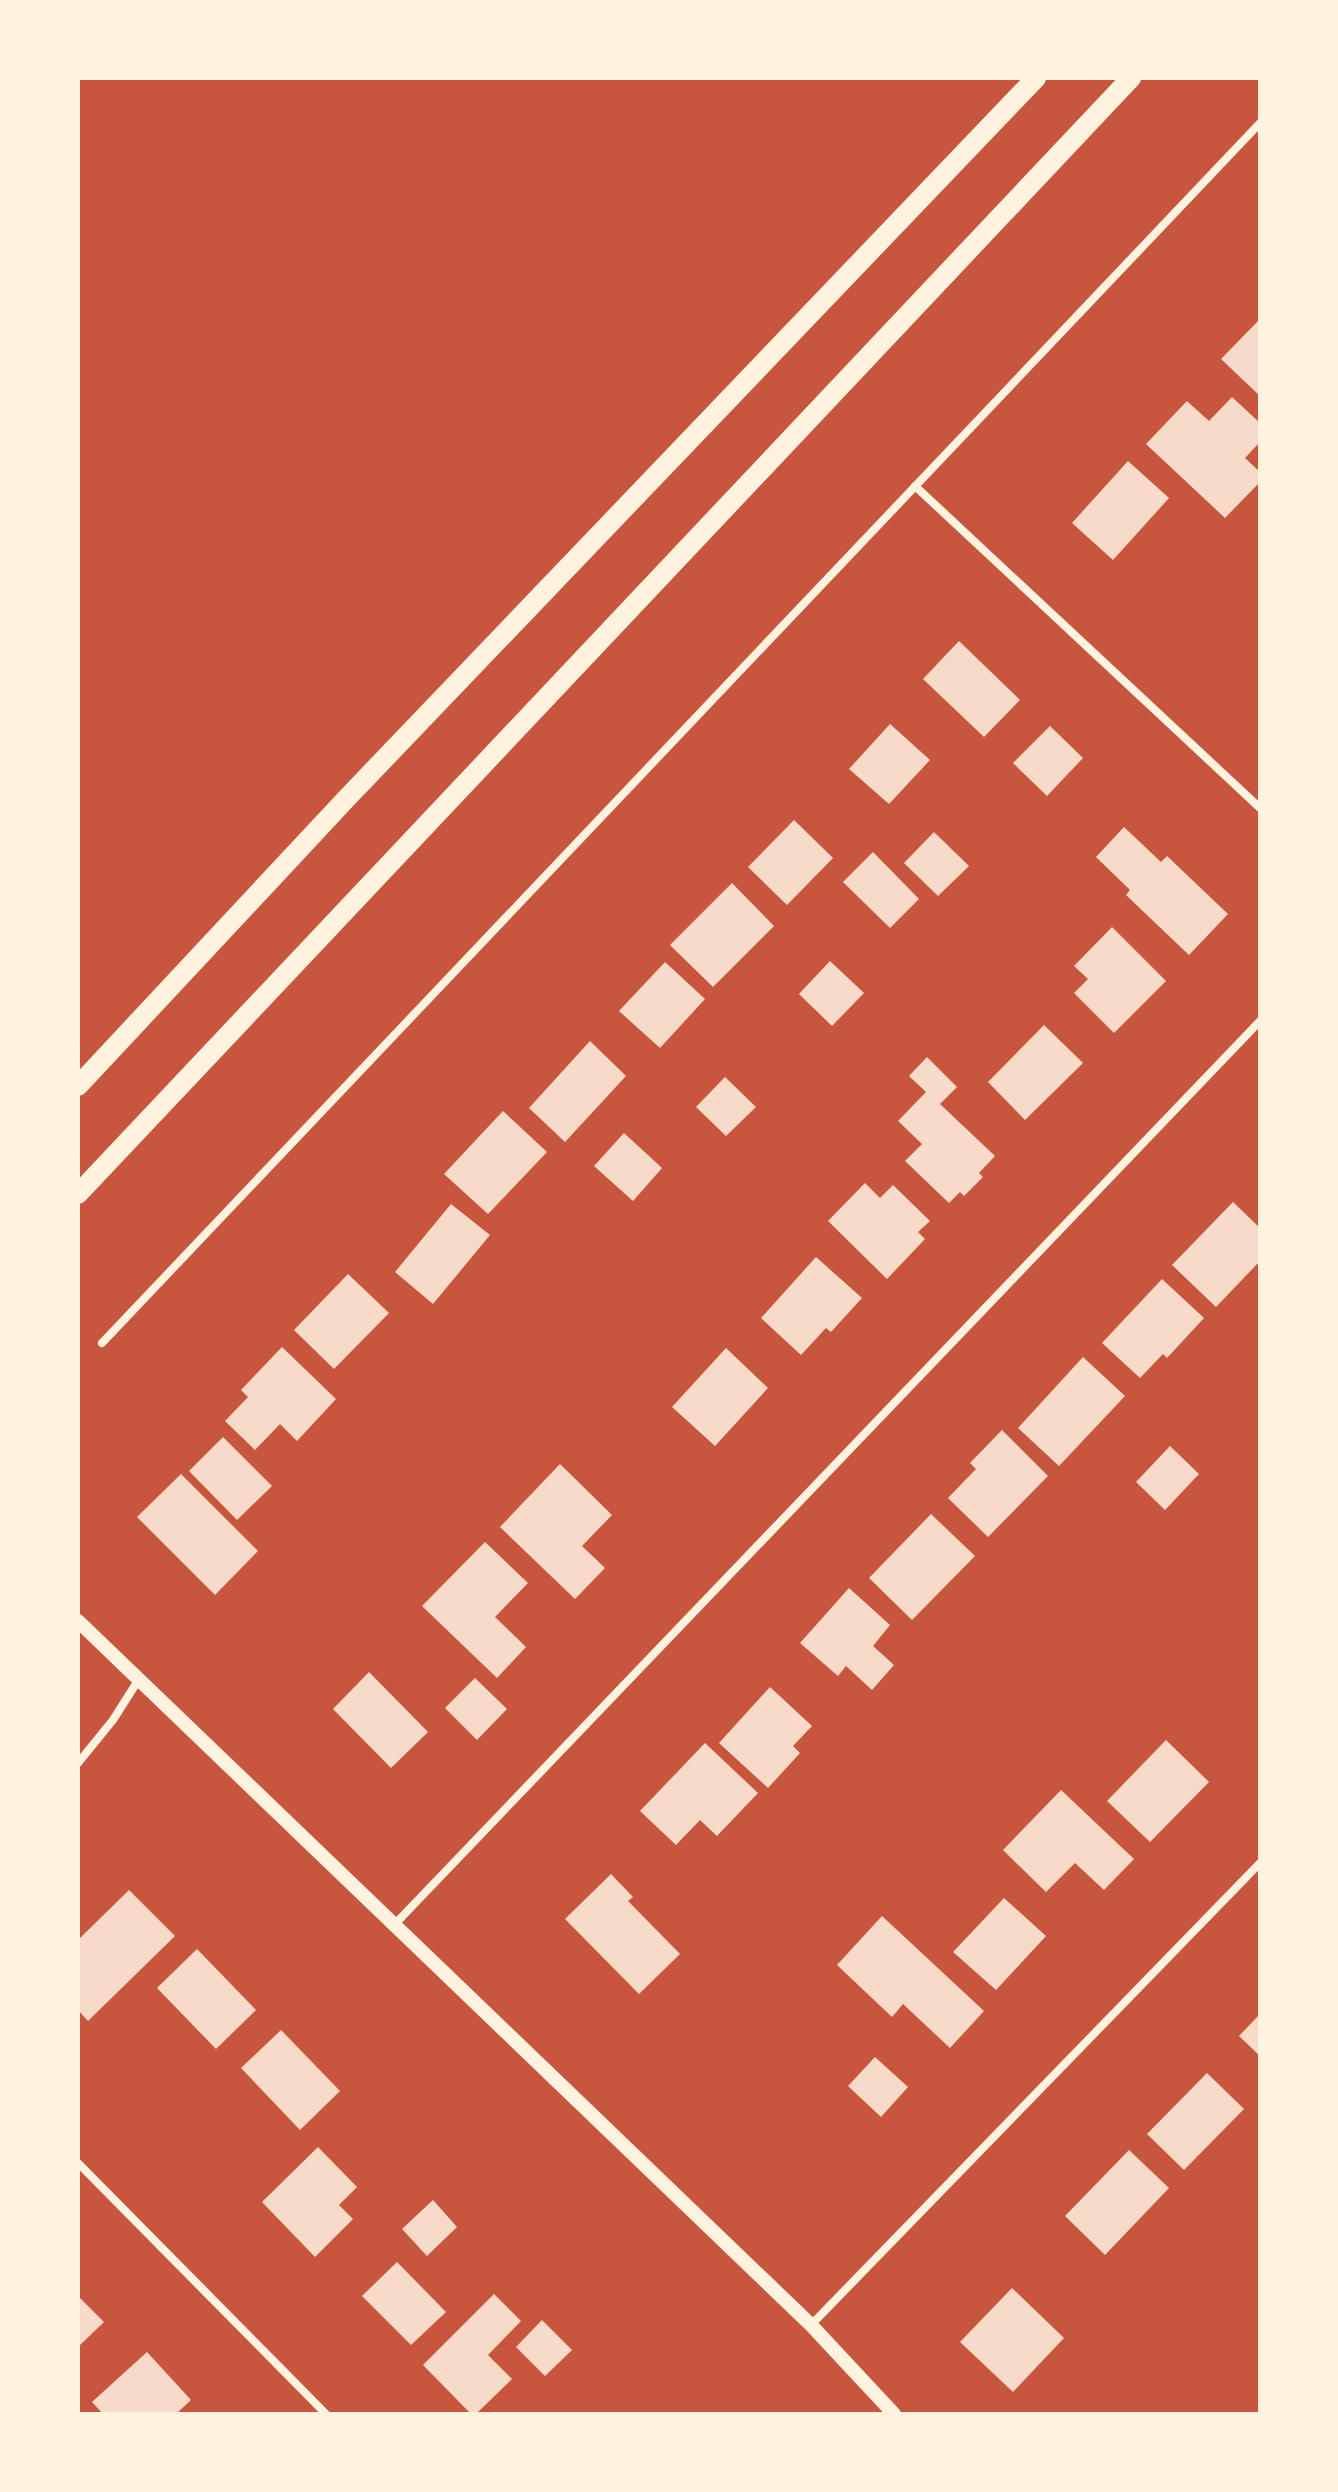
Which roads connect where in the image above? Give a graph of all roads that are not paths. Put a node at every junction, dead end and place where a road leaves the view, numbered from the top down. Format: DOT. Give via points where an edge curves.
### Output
graph roads {
  1 [pos="1036,78"];
  2 [pos="1131,78"];
  3 [pos="1260,123"];
  4 [pos="915,486"];
  5 [pos="1260,808"];
  6 [pos="1260,1021"];
  7 [pos="78,1086"];
  8 [pos="78,1194"];
  9 [pos="102,1343"];
  10 [pos="78,1621"];
  11 [pos="139,1679"];
  12 [pos="78,1763"];
  13 [pos="1260,1863"];
  14 [pos="396,1923"];
  15 [pos="78,2163"];
  16 [pos="811,2325"];
  17 [pos="326,2414"];
  18 [pos="894,2414"];
  1 -- 7 [label="main road"];
  2 -- 8 [label="main road"];
  3 -- 4 [label="street"];
  4 -- 5 [label="street"];
  4 -- 9 [label="street"];
  6 -- 14 [label="street"];
  10 -- 11 [label="street"];
  11 -- 12 [label="street"];
  11 -- 14 [label="street"];
  13 -- 16 [label="street"];
  14 -- 16 [label="street"];
  15 -- 17 [label="street"];
  16 -- 18 [label="street"];
}
